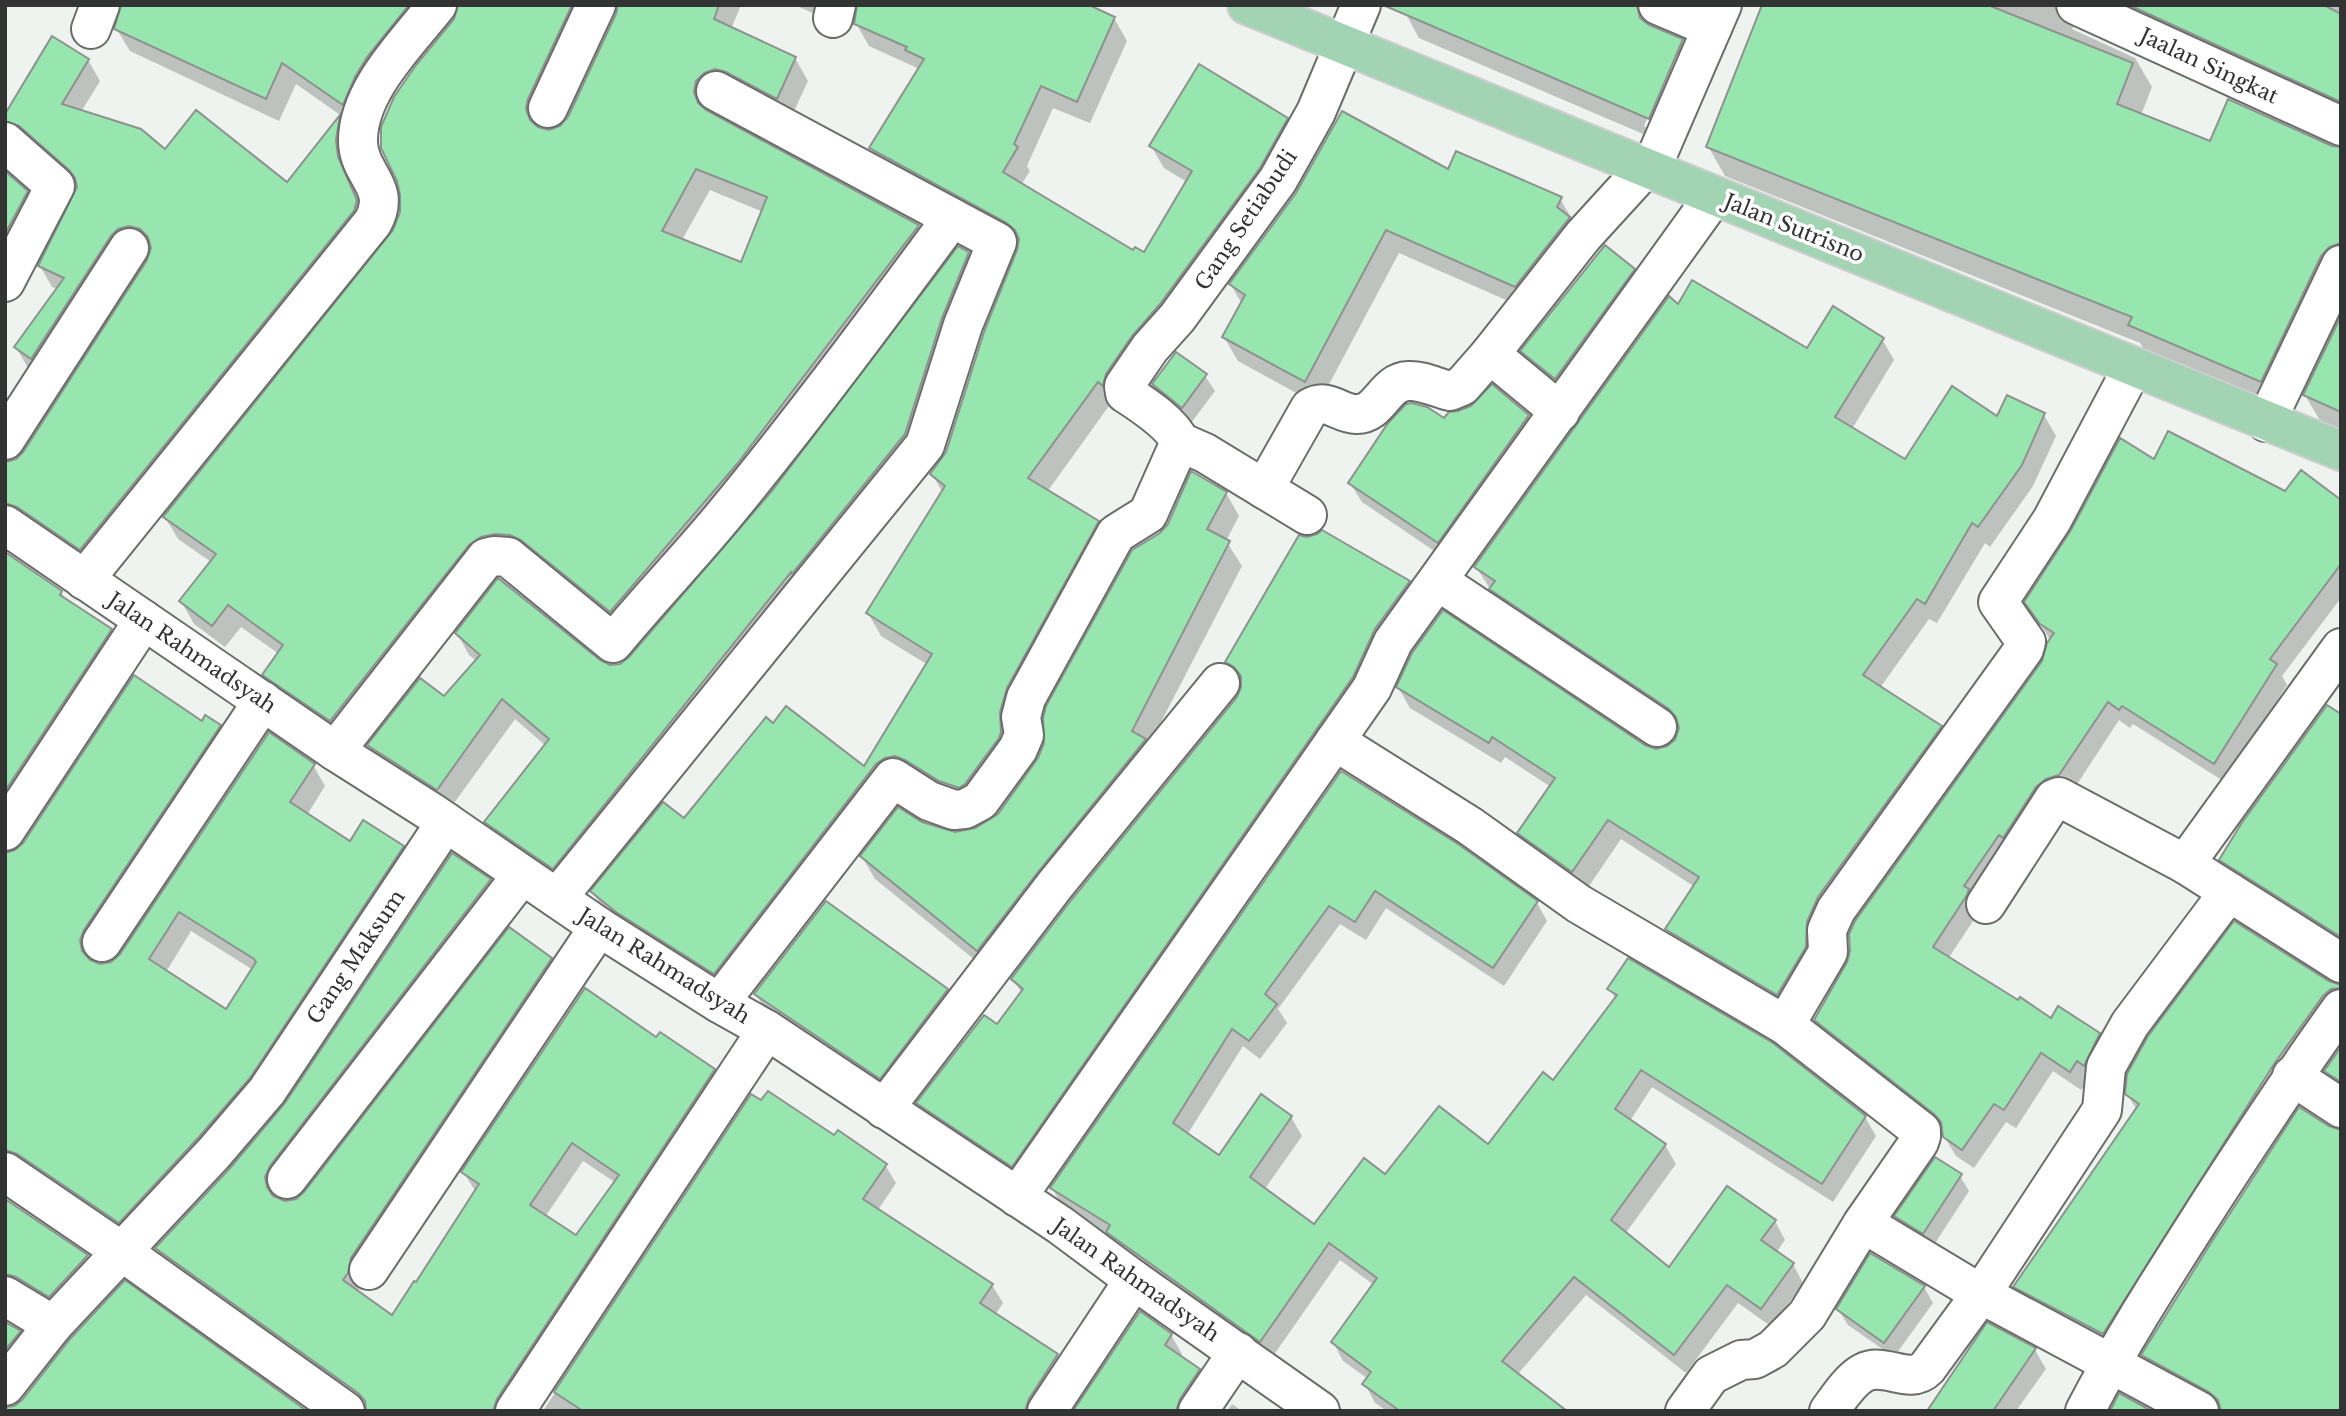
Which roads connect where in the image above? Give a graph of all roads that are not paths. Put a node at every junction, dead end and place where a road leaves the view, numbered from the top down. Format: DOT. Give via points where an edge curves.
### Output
graph roads {
  1 [pos="437,5"];
  2 [pos="596,5"];
  3 [pos="1247,5"];
  4 [pos="1361,5"];
  5 [pos="1658,5"];
  6 [pos="2091,8"];
  7 [pos="1717,17"];
  8 [pos="1345,44"];
  9 [pos="716,91"];
  10 [pos="548,107"];
  11 [pos="2341,127"];
  12 [pos="5,142"];
  13 [pos="1648,168"];
  14 [pos="1714,195"];
  15 [pos="952,218"];
  16 [pos="129,248"];
  17 [pos="2341,265"];
  18 [pos="5,282"];
  19 [pos="1490,354"];
  20 [pos="2133,367"];
  21 [pos="1560,412"];
  22 [pos="2266,422"];
  23 [pos="5,440"];
  24 [pos="1180,442"];
  25 [pos="2341,451"];
  26 [pos="1264,489"];
  27 [pos="1307,515"];
  28 [pos="5,525"];
  29 [pos="84,580"];
  30 [pos="1438,581"];
  31 [pos="144,620"];
  32 [pos="2341,648"];
  33 [pos="1220,683"];
  34 [pos="263,701"];
  35 [pos="1657,727"];
  36 [pos="1335,741"];
  37 [pos="335,751"];
  38 [pos="446,822"];
  39 [pos="5,831"];
  40 [pos="2185,864"];
  41 [pos="523,875"];
  42 [pos="2229,892"];
  43 [pos="556,898"];
  44 [pos="1986,904"];
  45 [pos="599,927"];
  46 [pos="102,942"];
  47 [pos="2341,962"];
  48 [pos="719,1003"];
  49 [pos="2341,1009"];
  50 [pos="1785,1025"];
  51 [pos="767,1030"];
  52 [pos="2292,1076"];
  53 [pos="2341,1108"];
  54 [pos="884,1109"];
  55 [pos="5,1172"];
  56 [pos="287,1180"];
  57 [pos="1017,1197"];
  58 [pos="1863,1223"];
  59 [pos="121,1251"];
  60 [pos="369,1270"];
  61 [pos="1134,1280"];
  62 [pos="1982,1294"];
  63 [pos="5,1296"];
  64 [pos="53,1325"];
  65 [pos="1238,1352"];
  66 [pos="2110,1363"];
  67 [pos="5,1386"];
  68 [pos="345,1411"];
  69 [pos="515,1411"];
  70 [pos="1047,1411"];
  71 [pos="1198,1411"];
  72 [pos="1320,1411"];
  73 [pos="1685,1411"];
  74 [pos="1829,1411"];
  75 [pos="2085,1411"];
  76 [pos="2199,1411"];
  1 -- 29 [label="street" via="384,70 361,113 360,159 378,188 379,209 373,222"];
  2 -- 10 [label="street"];
  3 -- 8 [label="main road, Jalan Sutrisno"];
  4 -- 8 [label="street, Gang Setiabudi"];
  5 -- 7 [label="street"];
  6 -- 11 [label="street, Jaalan Singkat"];
  7 -- 13 [label="street"];
  8 -- 13 [label="main road, Jalan Sutrisno"];
  8 -- 24 [label="street, Gang Setiabudi" via="1316,112 1278,180 1124,386 1123,390"];
  9 -- 15 [label="street"];
  12 -- 18 [label="street" via="55,186"];
  13 -- 14 [label="main road, Jalan Sutrisno"];
  13 -- 19 [label="street" via="1583,236"];
  14 -- 20 [label="main road, Jalan Sutrisno"];
  14 -- 21 [label="street"];
  15 -- 37 [label="street" via="724,516 613,643 508,558 486,558"];
  15 -- 43 [label="street" via="997,242 963,325 925,445"];
  16 -- 23 [label="street"];
  17 -- 22 [label="street"];
  19 -- 21 [label="street"];
  19 -- 26 [label="street" via="1456,390 1408,381 1396,384 1367,413 1353,415 1316,404"];
  20 -- 22 [label="main road, Jalan Sutrisno"];
  20 -- 50 [label="street" via="2052,520 1998,602 2026,642 2024,649 1836,910 1827,930 1828,952"];
  21 -- 30 [label="street"];
  22 -- 25 [label="main road, Jalan Sutrisno"];
  24 -- 26 [label="street"];
  24 -- 48 [label="street" via="1148,514 1116,534 1026,698 1021,717 1024,735 1018,749 981,802 954,810 929,801 893,778"];
  26 -- 27 [label="street"];
  28 -- 29 [label="street, Jalan Rahmadsyah"];
  29 -- 31 [label="street, Jalan Rahmadsyah"];
  30 -- 35 [label="street"];
  30 -- 36 [label="street" via="1393,642 1372,688"];
  31 -- 34 [label="street, Jalan Rahmadsyah"];
  31 -- 39 [label="street"];
  32 -- 40 [label="street"];
  33 -- 54 [label="street" via="1055,885"];
  34 -- 37 [label="street, Jalan Rahmadsyah"];
  34 -- 46 [label="street"];
  36 -- 50 [label="street" via="1470,826 1579,904"];
  36 -- 57 [label="street"];
  37 -- 38 [label="street, Jalan Rahmadsyah"];
  38 -- 41 [label="street, Jalan Rahmadsyah"];
  38 -- 59 [label="street, Gang Maksum" via="267,1091"];
  40 -- 42 [label="street"];
  40 -- 44 [label="street" via="2059,797"];
  41 -- 43 [label="street, Jalan Rahmadsyah"];
  41 -- 56 [label="street"];
  42 -- 47 [label="street"];
  42 -- 62 [label="street" via="2130,1024 2106,1067 2102,1110"];
  43 -- 45 [label="street, Jalan Rahmadsyah"];
  45 -- 48 [label="street, Jalan Rahmadsyah"];
  45 -- 60 [label="street"];
  48 -- 51 [label="street, Jalan Rahmadsyah"];
  49 -- 52 [label="street"];
  50 -- 58 [label="street" via="1921,1130 1919,1142"];
  51 -- 54 [label="street, Jalan Rahmadsyah"];
  51 -- 69 [label="street"];
  52 -- 53 [label="street"];
  52 -- 66 [label="street"];
  54 -- 57 [label="street, Jalan Rahmadsyah"];
  55 -- 59 [label="street"];
  57 -- 61 [label="street, Jalan Rahmadsyah"];
  58 -- 62 [label="street"];
  58 -- 73 [label="street" via="1807,1315 1773,1349 1711,1376"];
  59 -- 64 [label="street, Gang Maksum"];
  59 -- 68 [label="street"];
  61 -- 65 [label="street, Jalan Rahmadsyah"];
  61 -- 70 [label="street"];
  62 -- 66 [label="street"];
  62 -- 74 [label="street" via="1921,1374 1875,1368 1861,1374"];
  63 -- 64 [label="street"];
  64 -- 67 [label="street, Gang Maksum"];
  65 -- 71 [label="street"];
  65 -- 72 [label="street, Jalan Rahmadsyah"];
  66 -- 75 [label="street"];
  66 -- 76 [label="street"];
}
